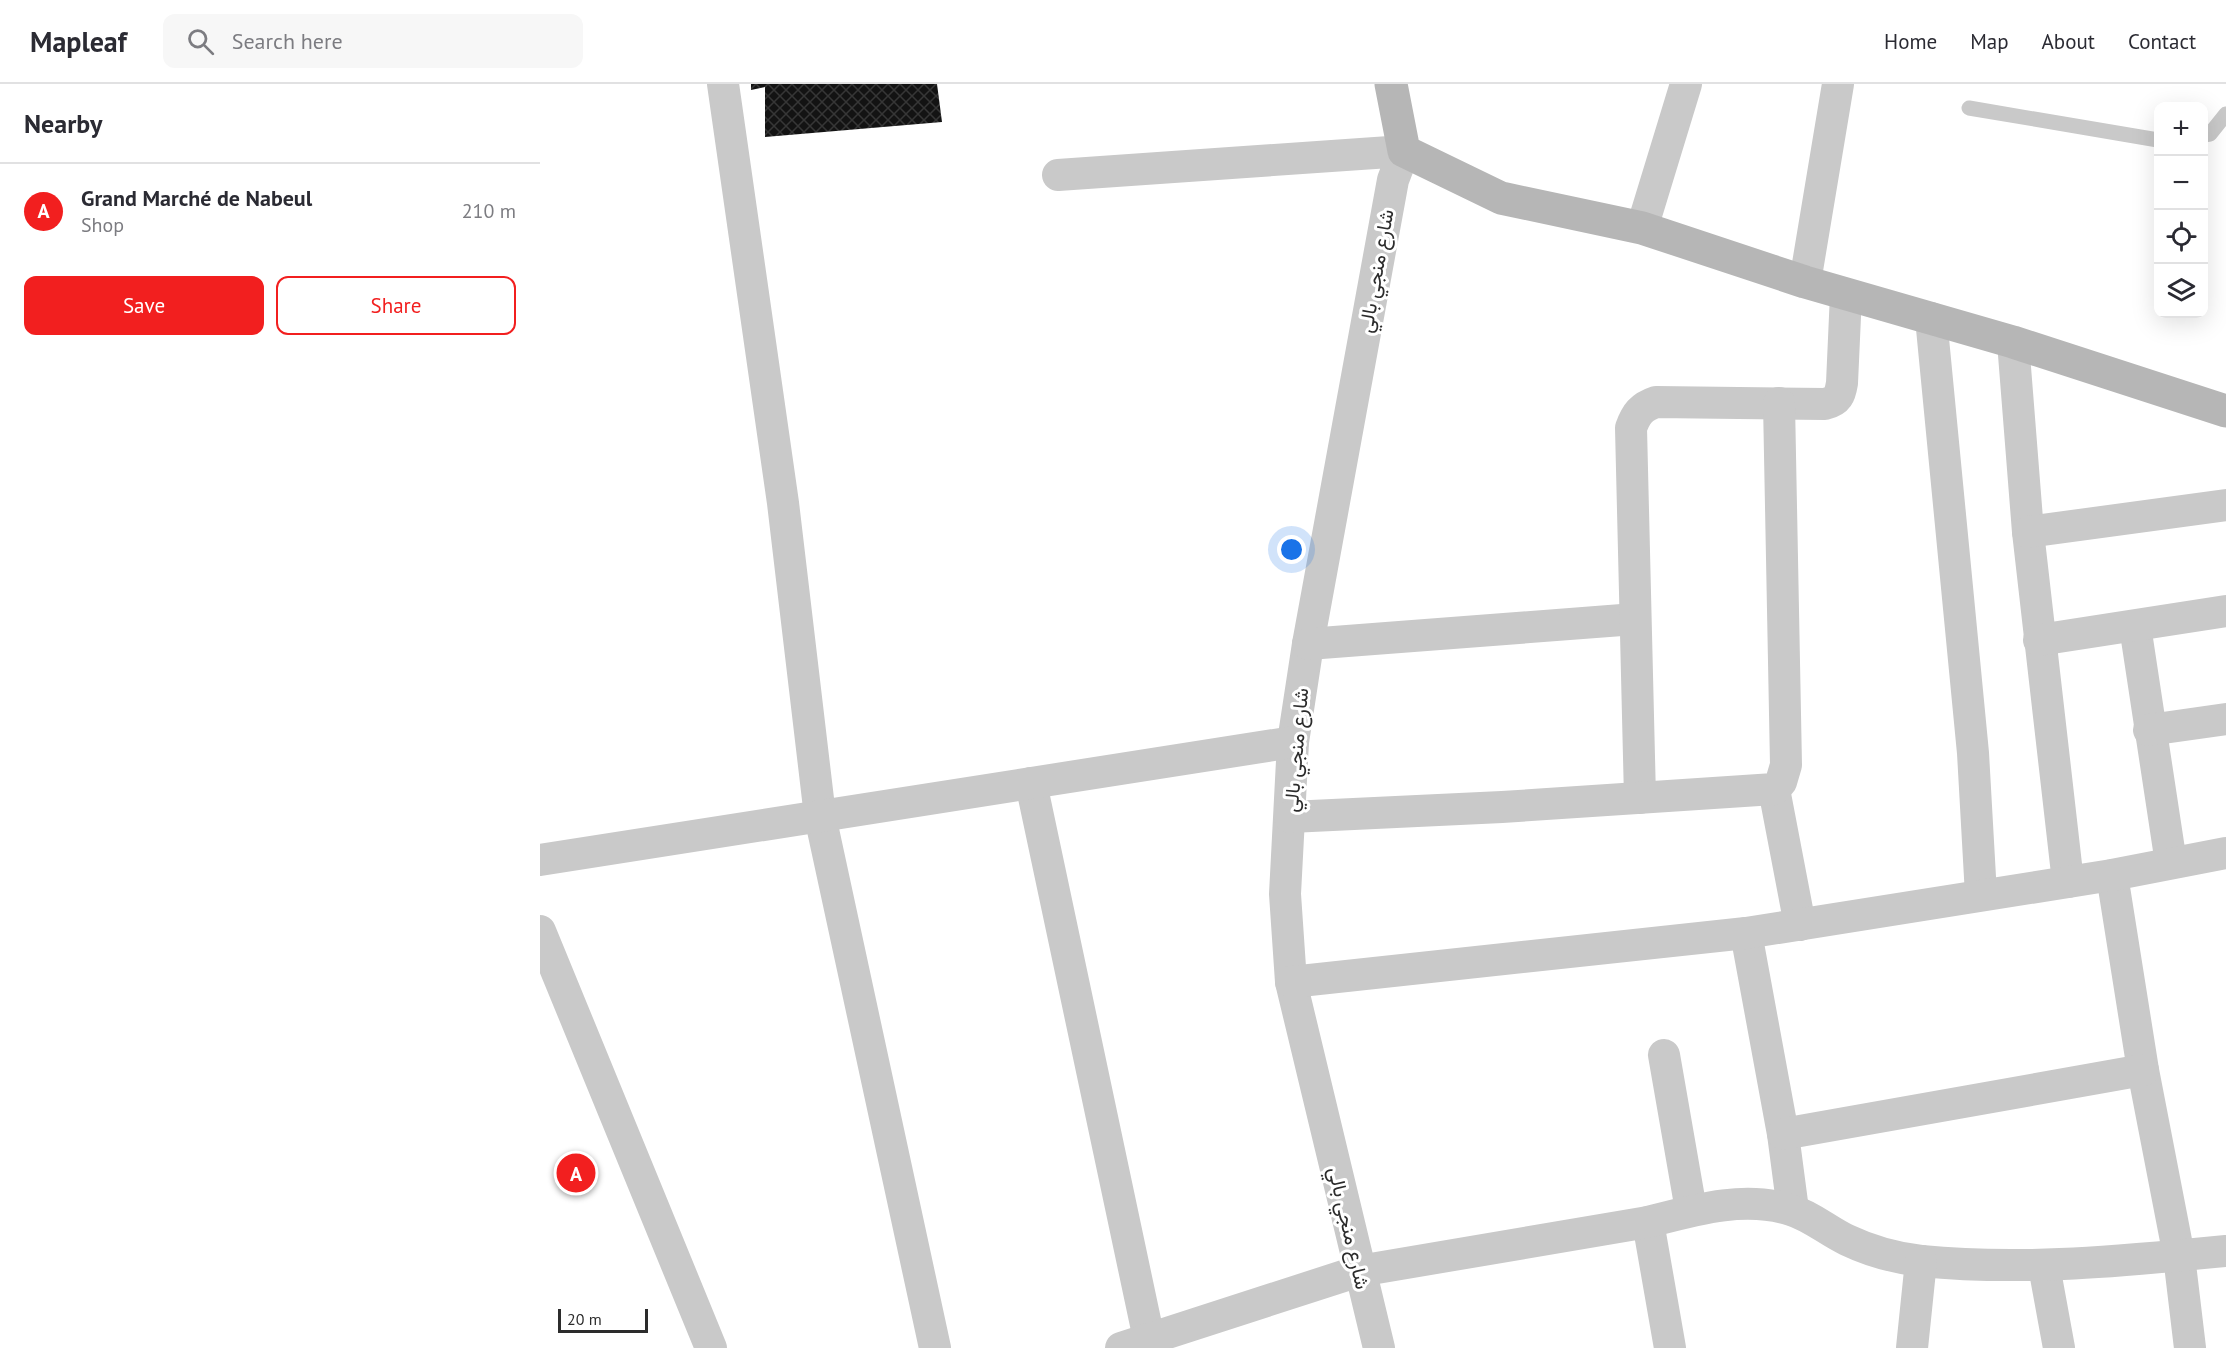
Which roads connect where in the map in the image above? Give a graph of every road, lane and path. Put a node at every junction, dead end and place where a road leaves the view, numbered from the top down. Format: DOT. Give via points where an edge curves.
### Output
graph roads {
  1 [pos="723,84"];
  2 [pos="1391,84"];
  3 [pos="1686,84"];
  4 [pos="1838,84"];
  5 [pos="1969,108"];
  6 [pos="2226,114"];
  7 [pos="2208,134"];
  8 [pos="2154,139"];
  9 [pos="1404,151"];
  10 [pos="1058,175"];
  11 [pos="1642,228"];
  12 [pos="1804,282"];
  13 [pos="1846,294"];
  14 [pos="1931,318"];
  15 [pos="2013,342"];
  16 [pos="1779,404"];
  17 [pos="2226,411"];
  18 [pos="2226,505"];
  19 [pos="2028,532"];
  20 [pos="2226,611"];
  21 [pos="1635,619"];
  22 [pos="2135,626"];
  23 [pos="2039,640"];
  24 [pos="1308,644"];
  25 [pos="2226,719"];
  26 [pos="2149,730"];
  27 [pos="1293,742"];
  28 [pos="1031,783"];
  29 [pos="1774,789"];
  30 [pos="1640,798"];
  31 [pos="820,816"];
  32 [pos="1290,817"];
  33 [pos="2226,853"];
  34 [pos="540,860"];
  35 [pos="2171,863"];
  36 [pos="2112,875"];
  37 [pos="2068,882"];
  38 [pos="1981,895"];
  39 [pos="1800,925"];
  40 [pos="540,931"];
  41 [pos="1746,933"];
  42 [pos="1291,982"];
  43 [pos="1664,1054"];
  44 [pos="2143,1070"];
  45 [pos="1783,1134"];
  46 [pos="1691,1210"];
  47 [pos="1793,1210"];
  48 [pos="1648,1222"];
  49 [pos="2226,1251"];
  50 [pos="2179,1256"];
  51 [pos="1921,1261"];
  52 [pos="2044,1266"];
  53 [pos="1359,1271"];
  54 [pos="1135,1344"];
  55 [pos="711,1348"];
  56 [pos="935,1348"];
  57 [pos="1379,1348"];
  58 [pos="1670,1348"];
  59 [pos="1912,1348"];
  60 [pos="2059,1348"];
  61 [pos="2190,1348"];
  1 -- 31 [label="street" via="783,503"];
  2 -- 9 [label="street"];
  3 -- 11 [label="street"];
  4 -- 12 [label="street"];
  5 -- 8 [label="lane"];
  6 -- 7 [label="lane"];
  9 -- 10 [label="street"];
  9 -- 11 [label="street" via="1501,198"];
  9 -- 24 [label="street, شارع منجي بالي" via="1393,180"];
  11 -- 12 [label="street"];
  12 -- 13 [label="street"];
  13 -- 14 [label="street"];
  13 -- 16 [label="street" via="1840,395 1825,404"];
  14 -- 15 [label="street"];
  14 -- 38 [label="street" via="1973,753"];
  15 -- 17 [label="street"];
  15 -- 19 [label="street"];
  16 -- 21 [label="street" via="1656,402 1645,405 1636,416 1631,428"];
  16 -- 29 [label="street" via="1786,765 1782,782"];
  18 -- 19 [label="street"];
  19 -- 23 [label="street"];
  20 -- 22 [label="street"];
  21 -- 24 [label="street"];
  21 -- 30 [label="street"];
  22 -- 23 [label="street"];
  22 -- 26 [label="street"];
  23 -- 37 [label="street"];
  24 -- 27 [label="street, شارع منجي بالي"];
  25 -- 26 [label="street"];
  26 -- 35 [label="street"];
  27 -- 28 [label="street"];
  27 -- 32 [label="street, شارع منجي بالي"];
  28 -- 31 [label="street"];
  28 -- 54 [label="street"];
  29 -- 30 [label="street"];
  29 -- 39 [label="street"];
  30 -- 32 [label="street"];
  31 -- 34 [label="street"];
  31 -- 56 [label="street"];
  32 -- 42 [label="street, شارع منجي بالي" via="1286,894"];
  33 -- 35 [label="street"];
  35 -- 36 [label="street"];
  36 -- 37 [label="street"];
  36 -- 44 [label="street"];
  37 -- 38 [label="street"];
  38 -- 39 [label="street"];
  39 -- 41 [label="street"];
  40 -- 55 [label="street"];
  41 -- 42 [label="street"];
  41 -- 45 [label="street"];
  42 -- 53 [label="street, شارع منجي بالي"];
  43 -- 46 [label="street"];
  44 -- 45 [label="street"];
  44 -- 50 [label="street"];
  45 -- 47 [label="street"];
  46 -- 47 [label="street" via="1763,1203"];
  46 -- 48 [label="street"];
  47 -- 51 [label="street" via="1868,1248"];
  48 -- 53 [label="street"];
  48 -- 58 [label="street"];
  49 -- 50 [label="street"];
  50 -- 52 [label="street"];
  50 -- 61 [label="street"];
  51 -- 52 [label="street"];
  51 -- 59 [label="street"];
  52 -- 60 [label="street"];
  53 -- 54 [label="street"];
  53 -- 57 [label="street, شارع منجي بالي"];
}
